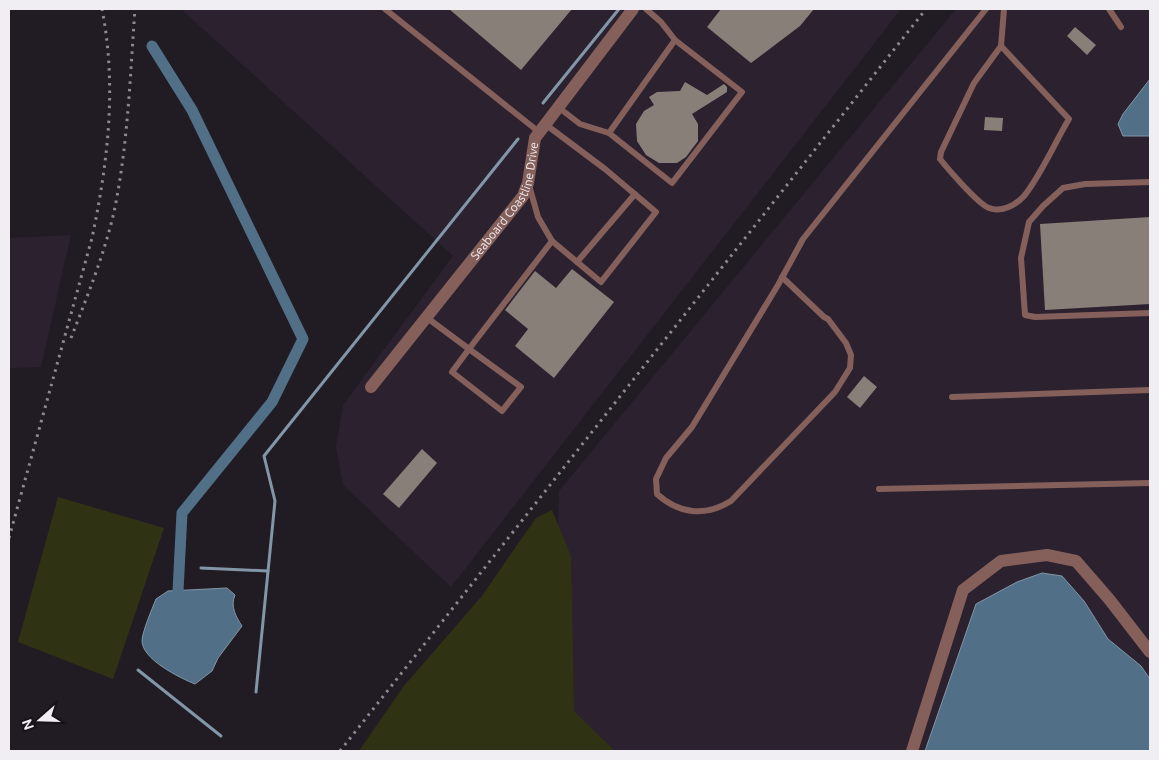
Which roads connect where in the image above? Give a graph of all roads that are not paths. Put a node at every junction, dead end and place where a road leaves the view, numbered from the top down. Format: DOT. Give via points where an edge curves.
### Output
graph roads {
  1 [pos="385,9"];
  2 [pos="633,9"];
  3 [pos="646,9"];
  4 [pos="986,9"];
  5 [pos="1004,9"];
  6 [pos="1109,9"];
  7 [pos="1121,27"];
  8 [pos="675,40"];
  9 [pos="1001,46"];
  10 [pos="558,107"];
  11 [pos="542,128"];
  12 [pos="609,132"];
  13 [pos="1150,182"];
  14 [pos="528,183"];
  15 [pos="635,194"];
  16 [pos="552,241"];
  17 [pos="577,262"];
  18 [pos="782,277"];
  19 [pos="1150,313"];
  20 [pos="426,318"];
  21 [pos="469,349"];
  22 [pos="371,387"];
  23 [pos="1150,390"];
  24 [pos="952,397"];
  25 [pos="1150,483"];
  26 [pos="879,489"];
  27 [pos="1150,652"];
  28 [pos="912,751"];
  1 -- 11 [label="lane"];
  2 -- 10 [label="street, Seaboard Coastline Drive"];
  3 -- 8 [label="lane"];
  4 -- 18 [label="lane" via="803,239"];
  5 -- 9 [label="lane"];
  6 -- 7 [label="lane"];
  8 -- 12 [label="lane"];
  8 -- 12 [label="lane" via="742,92 672,183"];
  9 -- 9 [label="lane" via="1068,119 1023,197 1009,207 999,209 988,208 940,159 974,83"];
  10 -- 11 [label="street, Seaboard Coastline Drive"];
  10 -- 12 [label="lane" via="580,124"];
  11 -- 14 [label="street, Seaboard Coastline Drive" via="535,138"];
  11 -- 15 [label="lane" via="605,169"];
  13 -- 19 [label="lane" via="1063,188 1029,222 1020,258 1025,315"];
  14 -- 16 [label="lane" via="538,217"];
  14 -- 20 [label="street, Seaboard Coastline Drive" via="522,196"];
  15 -- 17 [label="lane"];
  15 -- 17 [label="lane" via="656,212 601,282"];
  16 -- 17 [label="lane"];
  16 -- 21 [label="lane"];
  18 -- 18 [label="lane" via="692,427 666,458 656,479 657,494 668,504 697,513 720,508 731,501 835,392 850,368 851,355 846,343 828,320"];
  20 -- 21 [label="lane"];
  20 -- 22 [label="street, Seaboard Coastline Drive"];
  21 -- 21 [label="lane" via="521,388 502,411 452,372"];
  23 -- 24 [label="lane"];
  25 -- 26 [label="lane"];
  27 -- 28 [label="street" via="1076,561 1047,555 1001,561 963,590"];
}
